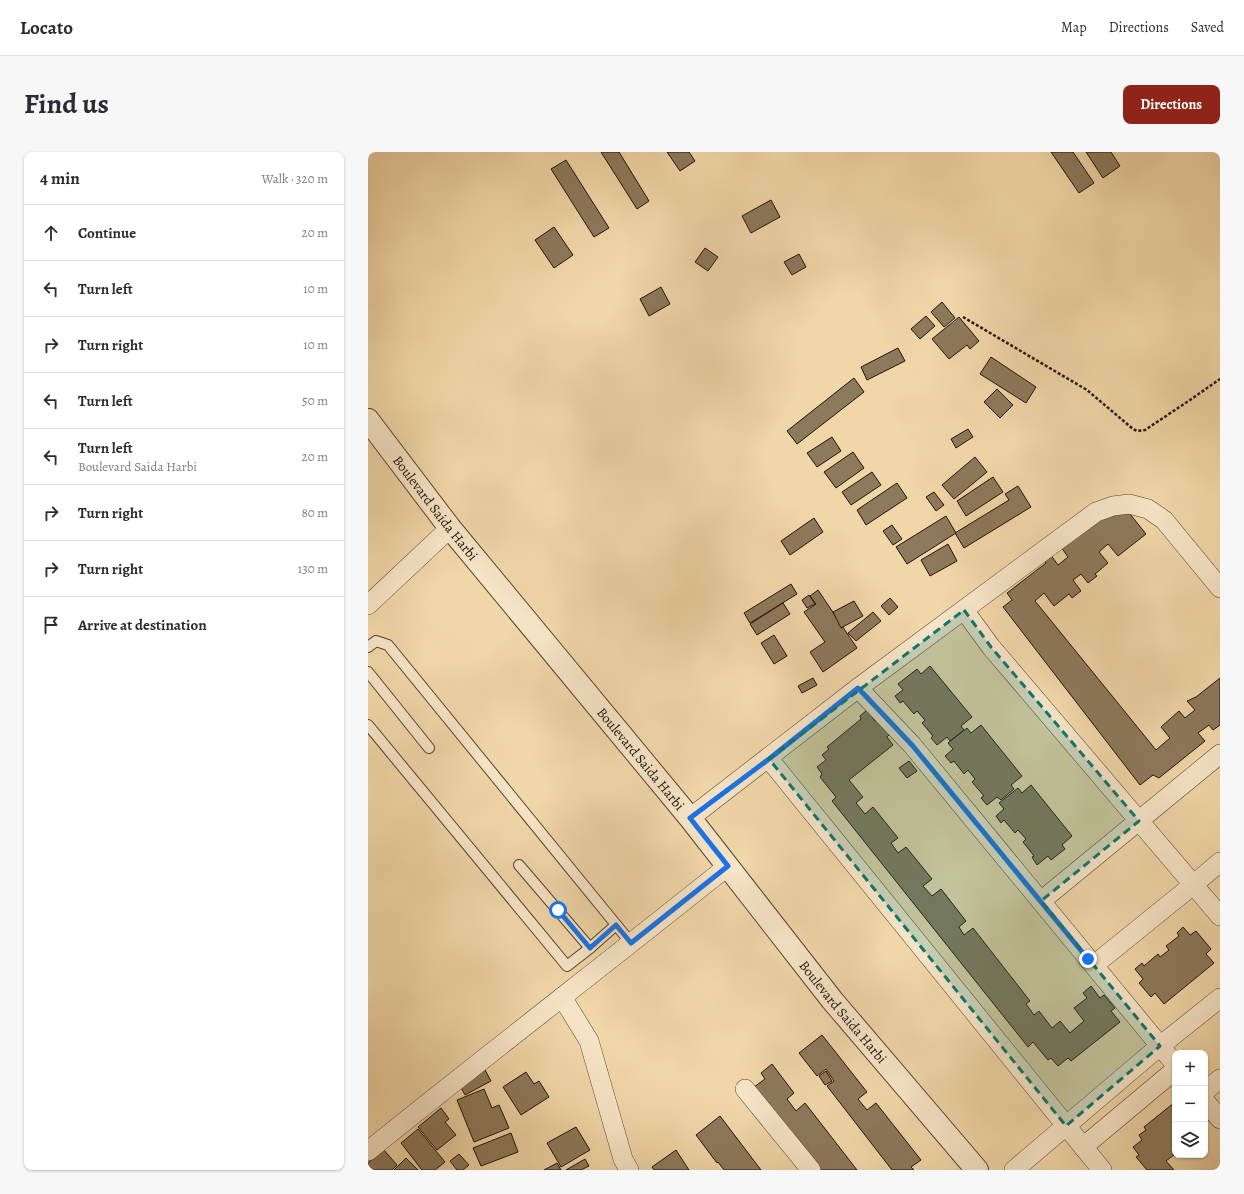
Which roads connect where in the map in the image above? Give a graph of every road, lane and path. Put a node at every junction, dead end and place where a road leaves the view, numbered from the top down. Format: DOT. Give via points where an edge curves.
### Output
graph roads {
  1 [pos="963,317"];
  2 [pos="1220,378"];
  3 [pos="368,420"];
  4 [pos="450,528"];
  5 [pos="1220,588"];
  6 [pos="368,605"];
  7 [pos="964,610"];
  8 [pos="368,647"];
  9 [pos="368,672"];
  10 [pos="858,688"];
  11 [pos="368,725"];
  12 [pos="429,748"];
  13 [pos="1220,754"];
  14 [pos="769,759"];
  15 [pos="690,818"];
  16 [pos="1139,821"];
  17 [pos="1220,862"];
  18 [pos="520,865"];
  19 [pos="728,866"];
  20 [pos="1193,885"];
  21 [pos="1041,901"];
  22 [pos="1220,916"];
  23 [pos="616,925"];
  24 [pos="631,943"];
  25 [pos="590,948"];
  26 [pos="1094,965"];
  27 [pos="562,997"];
  28 [pos="1220,998"];
  29 [pos="1160,1046"];
  30 [pos="1172,1060"];
  31 [pos="1172,1073"];
  32 [pos="1220,1079"];
  33 [pos="745,1089"];
  34 [pos="1208,1089"];
  35 [pos="1208,1105"];
  36 [pos="1220,1119"];
  37 [pos="1066,1126"];
  38 [pos="1083,1147"];
  39 [pos="368,1151"];
  40 [pos="629,1170"];
  41 [pos="811,1170"];
  42 [pos="977,1170"];
  43 [pos="1014,1170"];
  44 [pos="1102,1170"];
  1 -- 2 [label="path" via="1087,390 1137,431 1145,430"];
  3 -- 4 [label="street, Boulevard Saida Harbi"];
  4 -- 6 [label="street"];
  4 -- 15 [label="street, Boulevard Saida Harbi"];
  5 -- 7 [label="street" via="1164,520 1148,509 1129,504 1096,512"];
  7 -- 10 [label="street"];
  7 -- 16 [label="street" via="991,647"];
  8 -- 23 [label="lane" via="376,641 388,645"];
  9 -- 12 [label="lane"];
  10 -- 14 [label="street"];
  10 -- 21 [label="street" via="912,745"];
  11 -- 25 [label="lane" via="567,966"];
  13 -- 16 [label="street"];
  14 -- 15 [label="street"];
  14 -- 37 [label="street"];
  15 -- 19 [label="street, Boulevard Saida Harbi"];
  16 -- 20 [label="street"];
  16 -- 21 [label="street"];
  17 -- 20 [label="street"];
  18 -- 25 [label="lane"];
  19 -- 24 [label="street"];
  19 -- 42 [label="street, Boulevard Saida Harbi" via="832,1000"];
  20 -- 22 [label="street"];
  20 -- 26 [label="street"];
  21 -- 26 [label="street"];
  23 -- 24 [label="lane"];
  23 -- 25 [label="lane"];
  24 -- 27 [label="street"];
  26 -- 29 [label="street"];
  27 -- 39 [label="street"];
  27 -- 40 [label="street" via="589,1041 623,1159"];
  28 -- 29 [label="street"];
  29 -- 30 [label="street"];
  29 -- 37 [label="street"];
  31 -- 38 [label="street"];
  32 -- 34 [label="street"];
  33 -- 41 [label="street"];
  35 -- 36 [label="street"];
  37 -- 38 [label="street"];
  37 -- 43 [label="street"];
  38 -- 44 [label="street"];
}
